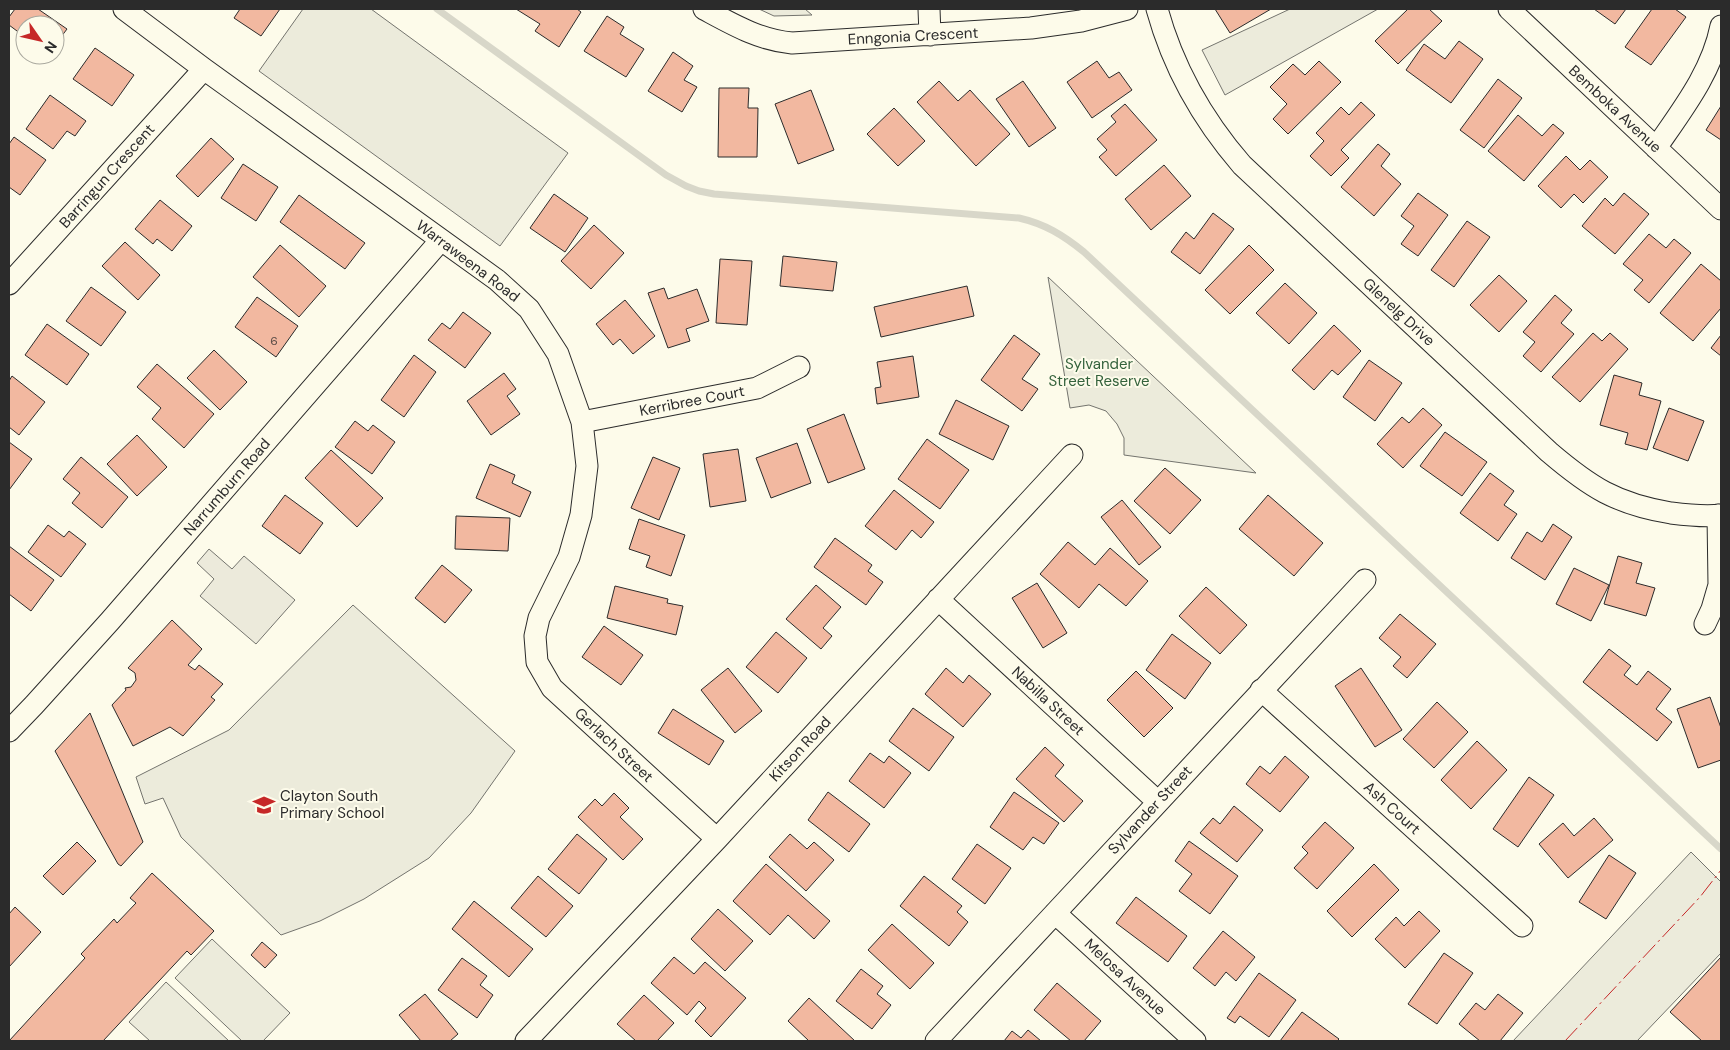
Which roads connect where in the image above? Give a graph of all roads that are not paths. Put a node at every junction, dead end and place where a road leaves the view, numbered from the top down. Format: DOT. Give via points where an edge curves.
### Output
graph roads {
  1 [pos="124,9"];
  2 [pos="704,9"];
  3 [pos="929,9"];
  4 [pos="1127,9"];
  5 [pos="1157,9"];
  6 [pos="1509,9"];
  7 [pos="1721,26"];
  8 [pos="930,35"];
  9 [pos="204,69"];
  10 [pos="1656,148"];
  11 [pos="1721,209"];
  12 [pos="441,240"];
  13 [pos="9,284"];
  14 [pos="798,367"];
  15 [pos="582,422"];
  16 [pos="1072,455"];
  17 [pos="1719,515"];
  18 [pos="1365,580"];
  19 [pos="938,599"];
  20 [pos="1705,624"];
  21 [pos="535,636"];
  22 [pos="1261,690"];
  23 [pos="9,731"];
  24 [pos="1158,802"];
  25 [pos="717,840"];
  26 [pos="1055,913"];
  27 [pos="1522,926"];
  28 [pos="526,1041"];
  29 [pos="936,1041"];
  30 [pos="1195,1041"];
  1 -- 9 [label="street, Warraweena Road"];
  2 -- 8 [label="street, Enngonia Crescent" via="750,33 785,42"];
  3 -- 8 [label="street"];
  4 -- 8 [label="street, Enngonia Crescent" via="1081,21 1039,27"];
  5 -- 17 [label="street, Glenelg Drive" via="1194,100 1242,165 1549,452 1582,479 1631,504 1681,514"];
  6 -- 10 [label="street, Bemboka Avenue"];
  7 -- 10 [label="street" via="1712,58"];
  9 -- 12 [label="street, Warraweena Road"];
  9 -- 13 [label="street, Barringun Crescent"];
  10 -- 11 [label="street, Bemboka Avenue"];
  12 -- 15 [label="street, Warraweena Road" via="497,280 529,309 558,354"];
  12 -- 23 [label="street, Narrumburn Road" via="110,621"];
  14 -- 15 [label="street, Kerribree Court" via="758,388"];
  15 -- 21 [label="street, Warraweena Road" via="587,466 581,515 569,557 539,618"];
  16 -- 19 [label="street, Kitson Road"];
  17 -- 20 [label="street" via="1719,585"];
  18 -- 22 [label="street, Sylvander Street"];
  19 -- 24 [label="street, Nabilla Street"];
  19 -- 25 [label="street, Kitson Road"];
  21 -- 25 [label="street, Gerlach Street" via="537,662 552,688"];
  22 -- 24 [label="street, Sylvander Street"];
  22 -- 27 [label="street, Ash Court"];
  24 -- 26 [label="street, Sylvander Street"];
  25 -- 28 [label="street, Kitson Road"];
  26 -- 29 [label="street, Sylvander Street"];
  26 -- 30 [label="street, Melosa Avenue"];
}
